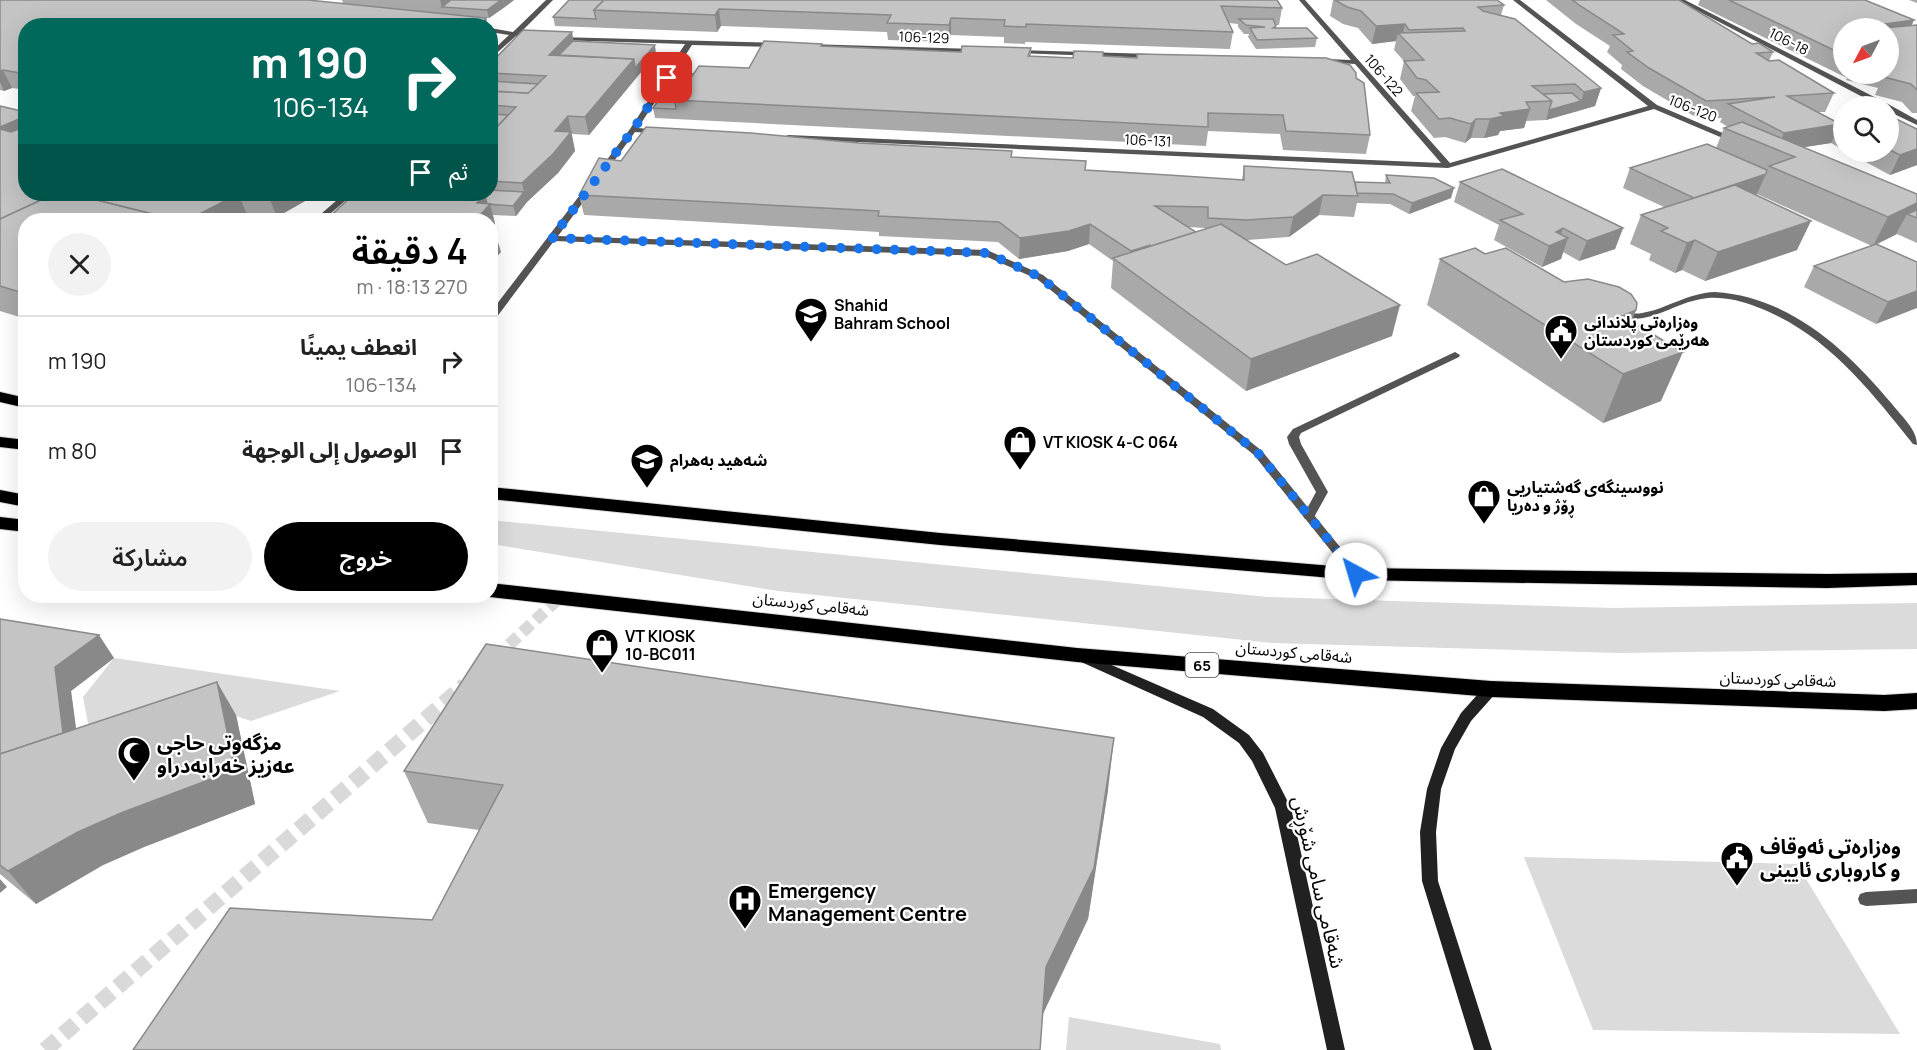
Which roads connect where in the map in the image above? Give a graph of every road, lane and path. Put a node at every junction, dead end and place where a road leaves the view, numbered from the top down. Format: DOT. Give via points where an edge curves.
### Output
graph roads {
  1 [pos="550,0"];
  2 [pos="1302,0"];
  3 [pos="1516,0"];
  4 [pos="1680,0"];
  5 [pos="498,31"];
  6 [pos="514,33"];
  7 [pos="543,38"];
  8 [pos="554,39"];
  9 [pos="690,42"];
  10 [pos="786,45"];
  11 [pos="797,46"];
  12 [pos="498,49"];
  13 [pos="988,51"];
  14 [pos="1012,52"];
  15 [pos="1155,56"];
  16 [pos="1322,61"];
  17 [pos="1358,62"];
  18 [pos="1866,96"];
  19 [pos="1654,107"];
  20 [pos="1899,113"];
  21 [pos="1917,123"];
  22 [pos="633,130"];
  23 [pos="669,132"];
  24 [pos="777,137"];
  25 [pos="1740,142"];
  26 [pos="1448,166"];
  27 [pos="338,201"];
  28 [pos="326,213"];
  29 [pos="552,238"];
  30 [pos="498,309"];
  31 [pos="1604,310"];
  32 [pos="1455,355"];
  33 [pos="0,397"];
  34 [pos="18,401"];
  35 [pos="0,442"];
  36 [pos="1917,442"];
  37 [pos="18,444"];
  38 [pos="498,494"];
  39 [pos="0,496"];
  40 [pos="18,499"];
  41 [pos="1309,516"];
  42 [pos="0,523"];
  43 [pos="18,525"];
  44 [pos="1356,574"];
  45 [pos="1917,579"];
  46 [pos="498,591"];
  47 [pos="1077,655"];
  48 [pos="1491,689"];
  49 [pos="1917,701"];
  50 [pos="1917,896"];
  51 [pos="1866,899"];
  52 [pos="1336,1050"];
  53 [pos="1483,1050"];
  1 -- 6 [label="street"];
  2 -- 17 [label="street, 106-122"];
  3 -- 19 [label="street, 106-120"];
  4 -- 18 [label="street, 106-18"];
  5 -- 6 [label="street"];
  6 -- 7 [label="street"];
  6 -- 12 [label="street"];
  8 -- 9 [label="street"];
  9 -- 10 [label="street"];
  9 -- 22 [label="street"];
  11 -- 13 [label="street, 106-129"];
  14 -- 15 [label="street"];
  16 -- 17 [label="street"];
  17 -- 26 [label="street, 106-122"];
  19 -- 25 [label="street, 106-120"];
  19 -- 26 [label="street, 106-131"];
  20 -- 21 [label="street, 106-18"];
  22 -- 23 [label="street"];
  22 -- 29 [label="street"];
  24 -- 26 [label="street, 106-131"];
  27 -- 28 [label="street"];
  29 -- 30 [label="street"];
  29 -- 41 [label="street" via="987,253 1040,277 1258,453"];
  31 -- 36 [label="street" via="1642,318 1701,296 1731,296 1765,306 1799,321 1834,346"];
  32 -- 41 [label="street" via="1297,431 1293,437 1295,444 1322,492"];
  33 -- 34 [label="highway"];
  35 -- 37 [label="highway"];
  38 -- 44 [label="highway" via="940,539"];
  39 -- 40 [label="highway"];
  41 -- 44 [label="street"];
  42 -- 43 [label="highway"];
  44 -- 45 [label="highway"];
  46 -- 47 [label="highway, شەقامی کوردستان / 65"];
  47 -- 48 [label="highway, شەقامی کوردستان / 65"];
  47 -- 52 [label="main road, شەقامی سامی شۆڕش" via="1208,713 1244,740 1258,757 1283,807"];
  48 -- 49 [label="highway, شەقامی کوردستان / 65"];
  48 -- 53 [label="main road" via="1466,717 1448,748 1434,789 1428,832 1430,881"];
  50 -- 51 [label="street"];
}
